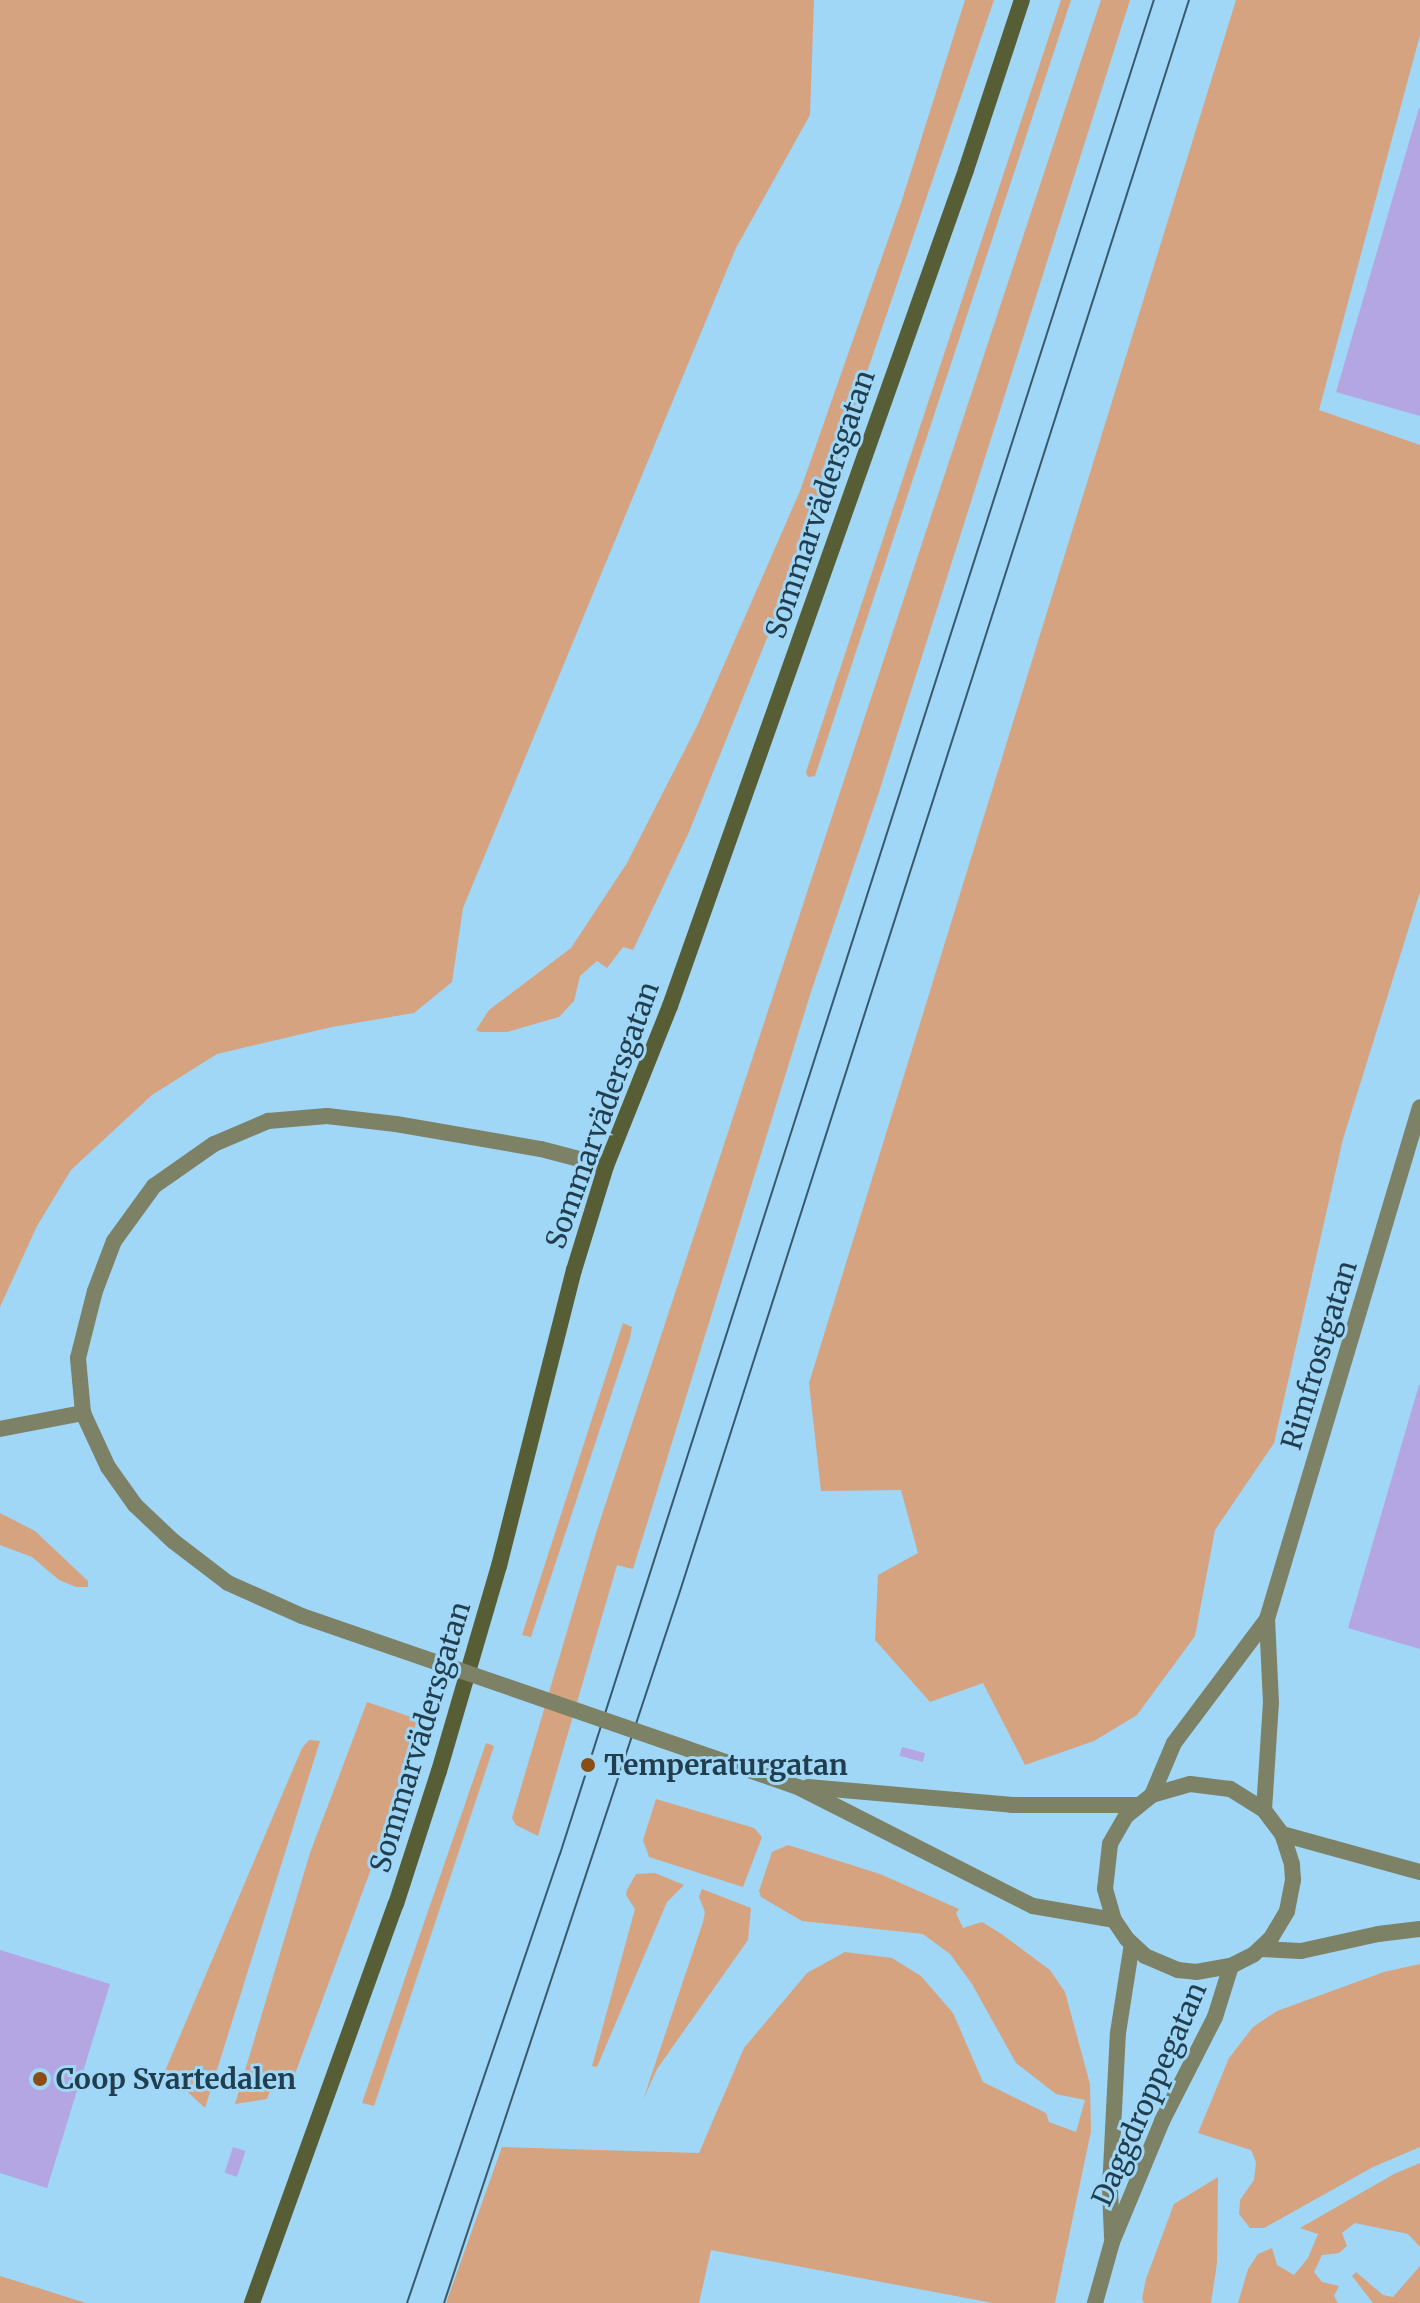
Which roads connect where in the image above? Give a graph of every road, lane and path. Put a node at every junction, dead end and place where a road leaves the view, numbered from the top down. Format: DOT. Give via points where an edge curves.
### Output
graph roads {
  1 [pos="1022,0"];
  2 [pos="1420,1107"];
  3 [pos="606,1166"];
  4 [pos="83,1413"];
  5 [pos="0,1429"];
  6 [pos="1267,1619"];
  7 [pos="798,1787"];
  8 [pos="1145,1800"];
  9 [pos="1264,1810"];
  10 [pos="1282,1834"];
  11 [pos="1420,1872"];
  12 [pos="1114,1920"];
  13 [pos="1420,1929"];
  14 [pos="1132,1944"];
  15 [pos="1260,1949"];
  16 [pos="1231,1966"];
  17 [pos="1112,2242"];
  18 [pos="252,2303"];
  19 [pos="1095,2303"];
  1 -- 3 [label="street, Sommarvädersgatan" via="675,991"];
  2 -- 6 [label="street, Rimfrostgatan"];
  3 -- 4 [label="street" via="463,1135 327,1116 268,1121 214,1144 154,1186 114,1241 78,1358"];
  3 -- 18 [label="street, Sommarvädersgatan" via="439,1771"];
  4 -- 5 [label="street"];
  4 -- 7 [label="street, bridge" via="108,1467 135,1505 228,1583 302,1616"];
  6 -- 8 [label="street, Rimfrostgatan" via="1174,1743"];
  6 -- 9 [label="street, Rimfrostgatan" via="1271,1703"];
  7 -- 8 [label="street" via="1012,1805"];
  7 -- 12 [label="street" via="1033,1906"];
  8 -- 9 [label="street" via="1170,1788 1210,1784 1248,1797"];
  8 -- 12 [label="street" via="1117,1829 1106,1858 1105,1889"];
  9 -- 10 [label="street"];
  10 -- 11 [label="street"];
  10 -- 15 [label="street" via="1292,1864 1291,1896 1280,1925"];
  12 -- 14 [label="street"];
  13 -- 15 [label="street" via="1301,1951"];
  14 -- 16 [label="street" via="1161,1965 1178,1970"];
  14 -- 17 [label="street, Daggdroppegatan" via="1118,2033"];
  15 -- 16 [label="street"];
  16 -- 17 [label="street, Daggdroppegatan" via="1215,2017 1162,2121"];
  17 -- 19 [label="street, Daggdroppegatan"];
}
